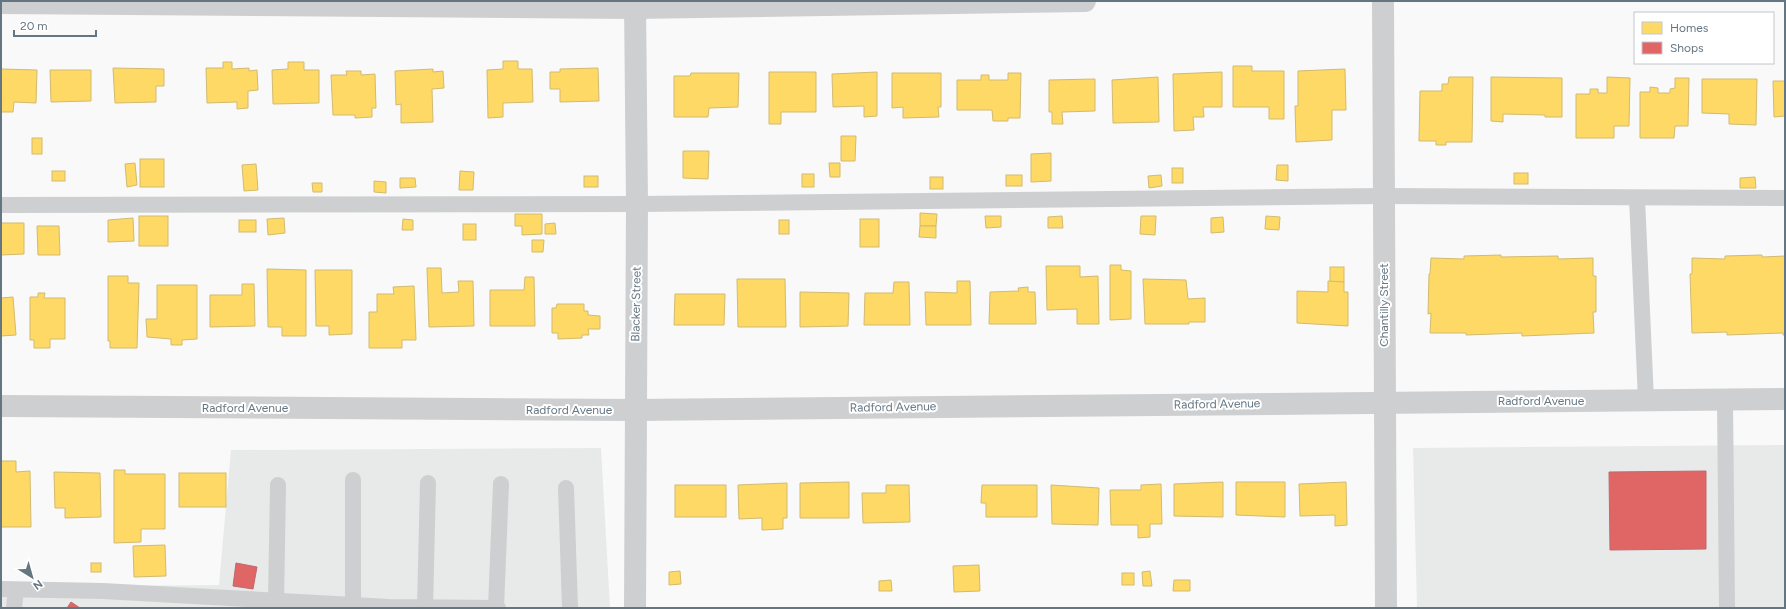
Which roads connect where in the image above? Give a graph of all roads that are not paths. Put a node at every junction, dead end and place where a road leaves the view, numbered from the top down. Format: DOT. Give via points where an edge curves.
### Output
graph roads {
  1 [pos="1085,1"];
  2 [pos="1383,1"];
  3 [pos="1,4"];
  4 [pos="635,4"];
  5 [pos="1383,196"];
  6 [pos="1637,198"];
  7 [pos="1785,198"];
  8 [pos="638,204"];
  9 [pos="1,205"];
  10 [pos="1785,399"];
  11 [pos="1646,400"];
  12 [pos="1725,400"];
  13 [pos="1384,402"];
  14 [pos="1,406"];
  15 [pos="635,410"];
  16 [pos="353,480"];
  17 [pos="428,483"];
  18 [pos="501,484"];
  19 [pos="278,485"];
  20 [pos="566,488"];
  21 [pos="9,590"];
  22 [pos="276,602"];
  23 [pos="353,606"];
  24 [pos="14,608"];
  25 [pos="389,608"];
  26 [pos="425,608"];
  27 [pos="468,608"];
  28 [pos="497,608"];
  29 [pos="570,608"];
  30 [pos="636,608"];
  31 [pos="1386,608"];
  32 [pos="1727,608"];
  1 -- 4 [label="street"];
  2 -- 5 [label="street, Chantilly Street"];
  3 -- 4 [label="street"];
  4 -- 8 [label="street, Blacker Street"];
  5 -- 6 [label="lane"];
  5 -- 8 [label="lane"];
  5 -- 13 [label="street, Chantilly Street"];
  6 -- 7 [label="lane"];
  6 -- 11 [label="lane"];
  8 -- 9 [label="lane"];
  8 -- 15 [label="street, Blacker Street"];
  10 -- 12 [label="street, Radford Avenue"];
  11 -- 12 [label="street, Radford Avenue"];
  11 -- 13 [label="street, Radford Avenue"];
  12 -- 32 [label="lane"];
  13 -- 15 [label="street, Radford Avenue"];
  13 -- 31 [label="street, Chantilly Street"];
  14 -- 15 [label="street, Radford Avenue"];
  15 -- 30 [label="street, Blacker Street"];
  16 -- 23 [label="lane"];
  17 -- 26 [label="lane"];
  18 -- 28 [label="lane"];
  19 -- 22 [label="lane"];
  20 -- 29 [label="lane"];
  21 -- 22 [label="lane" via="103,591"];
  21 -- 24 [label="lane"];
  22 -- 23 [label="lane"];
  23 -- 25 [label="lane"];
  25 -- 26 [label="lane"];
  26 -- 27 [label="lane"];
  27 -- 28 [label="lane"];
}
